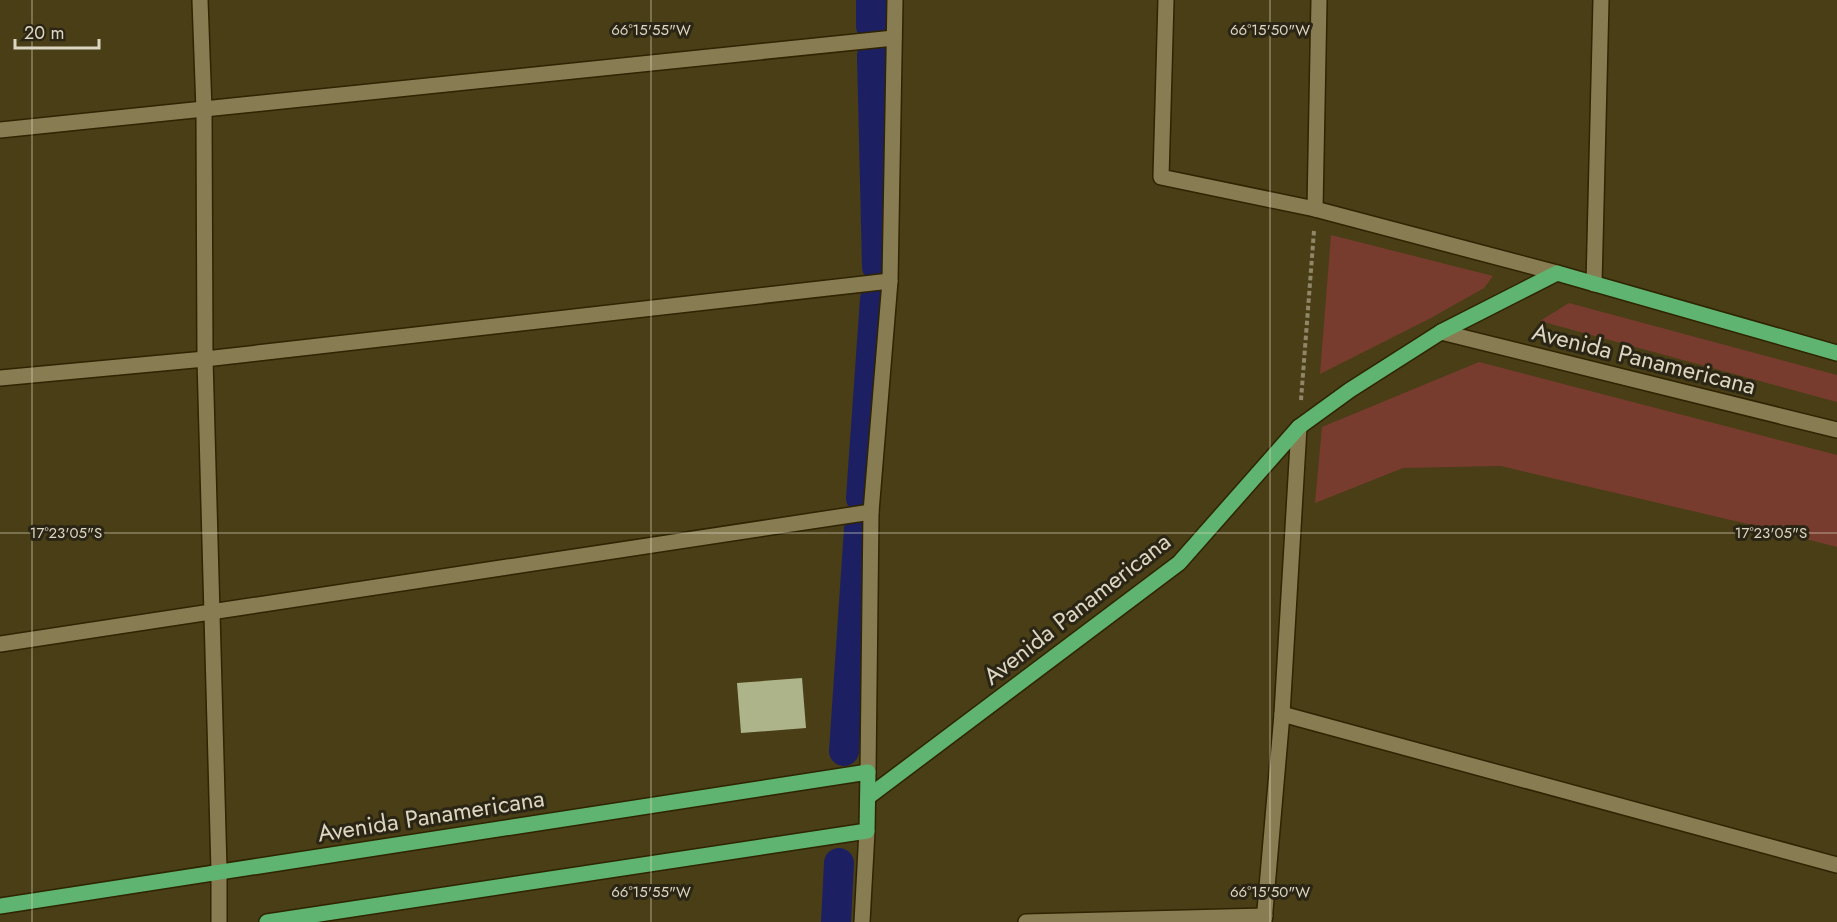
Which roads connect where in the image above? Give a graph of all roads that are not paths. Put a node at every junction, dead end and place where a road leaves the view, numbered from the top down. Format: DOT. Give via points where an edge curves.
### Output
graph roads {
  1 [pos="200,0"];
  2 [pos="895,0"];
  3 [pos="1166,0"];
  4 [pos="1319,0"];
  5 [pos="1601,0"];
  6 [pos="894,38"];
  7 [pos="204,110"];
  8 [pos="0,130"];
  9 [pos="1315,209"];
  10 [pos="1557,273"];
  11 [pos="890,281"];
  12 [pos="1594,284"];
  13 [pos="1441,332"];
  14 [pos="1837,353"];
  15 [pos="206,359"];
  16 [pos="0,378"];
  17 [pos="1299,427"];
  18 [pos="1837,430"];
  19 [pos="871,512"];
  20 [pos="211,613"];
  21 [pos="0,644"];
  22 [pos="1282,714"];
  23 [pos="868,772"];
  24 [pos="868,797"];
  25 [pos="867,831"];
  26 [pos="1837,865"];
  27 [pos="219,870"];
  28 [pos="0,906"];
  29 [pos="1264,919"];
  30 [pos="219,922"];
  31 [pos="267,922"];
  32 [pos="862,922"];
  33 [pos="1026,922"];
  1 -- 7 [label="street"];
  2 -- 6 [label="street"];
  3 -- 9 [label="street" via="1161,177"];
  4 -- 9 [label="street"];
  5 -- 12 [label="street"];
  6 -- 7 [label="street"];
  6 -- 11 [label="street"];
  7 -- 8 [label="street"];
  7 -- 15 [label="street"];
  9 -- 10 [label="street"];
  10 -- 12 [label="main road"];
  10 -- 13 [label="main road, Avenida Panamericana"];
  11 -- 15 [label="street"];
  11 -- 19 [label="street"];
  12 -- 14 [label="main road"];
  13 -- 17 [label="main road, Avenida Panamericana"];
  13 -- 18 [label="street, Avenida Panamericana"];
  15 -- 16 [label="street"];
  15 -- 20 [label="street"];
  17 -- 22 [label="street"];
  17 -- 24 [label="main road, Avenida Panamericana" via="1179,563"];
  19 -- 20 [label="street"];
  19 -- 23 [label="street"];
  20 -- 21 [label="street"];
  20 -- 27 [label="street"];
  22 -- 26 [label="street"];
  22 -- 29 [label="street"];
  23 -- 24 [label="main road"];
  23 -- 27 [label="main road, Avenida Panamericana"];
  24 -- 25 [label="main road"];
  25 -- 31 [label="main road"];
  25 -- 32 [label="street"];
  27 -- 28 [label="main road, Avenida Panamericana"];
  27 -- 30 [label="street"];
  29 -- 33 [label="street"];
}
